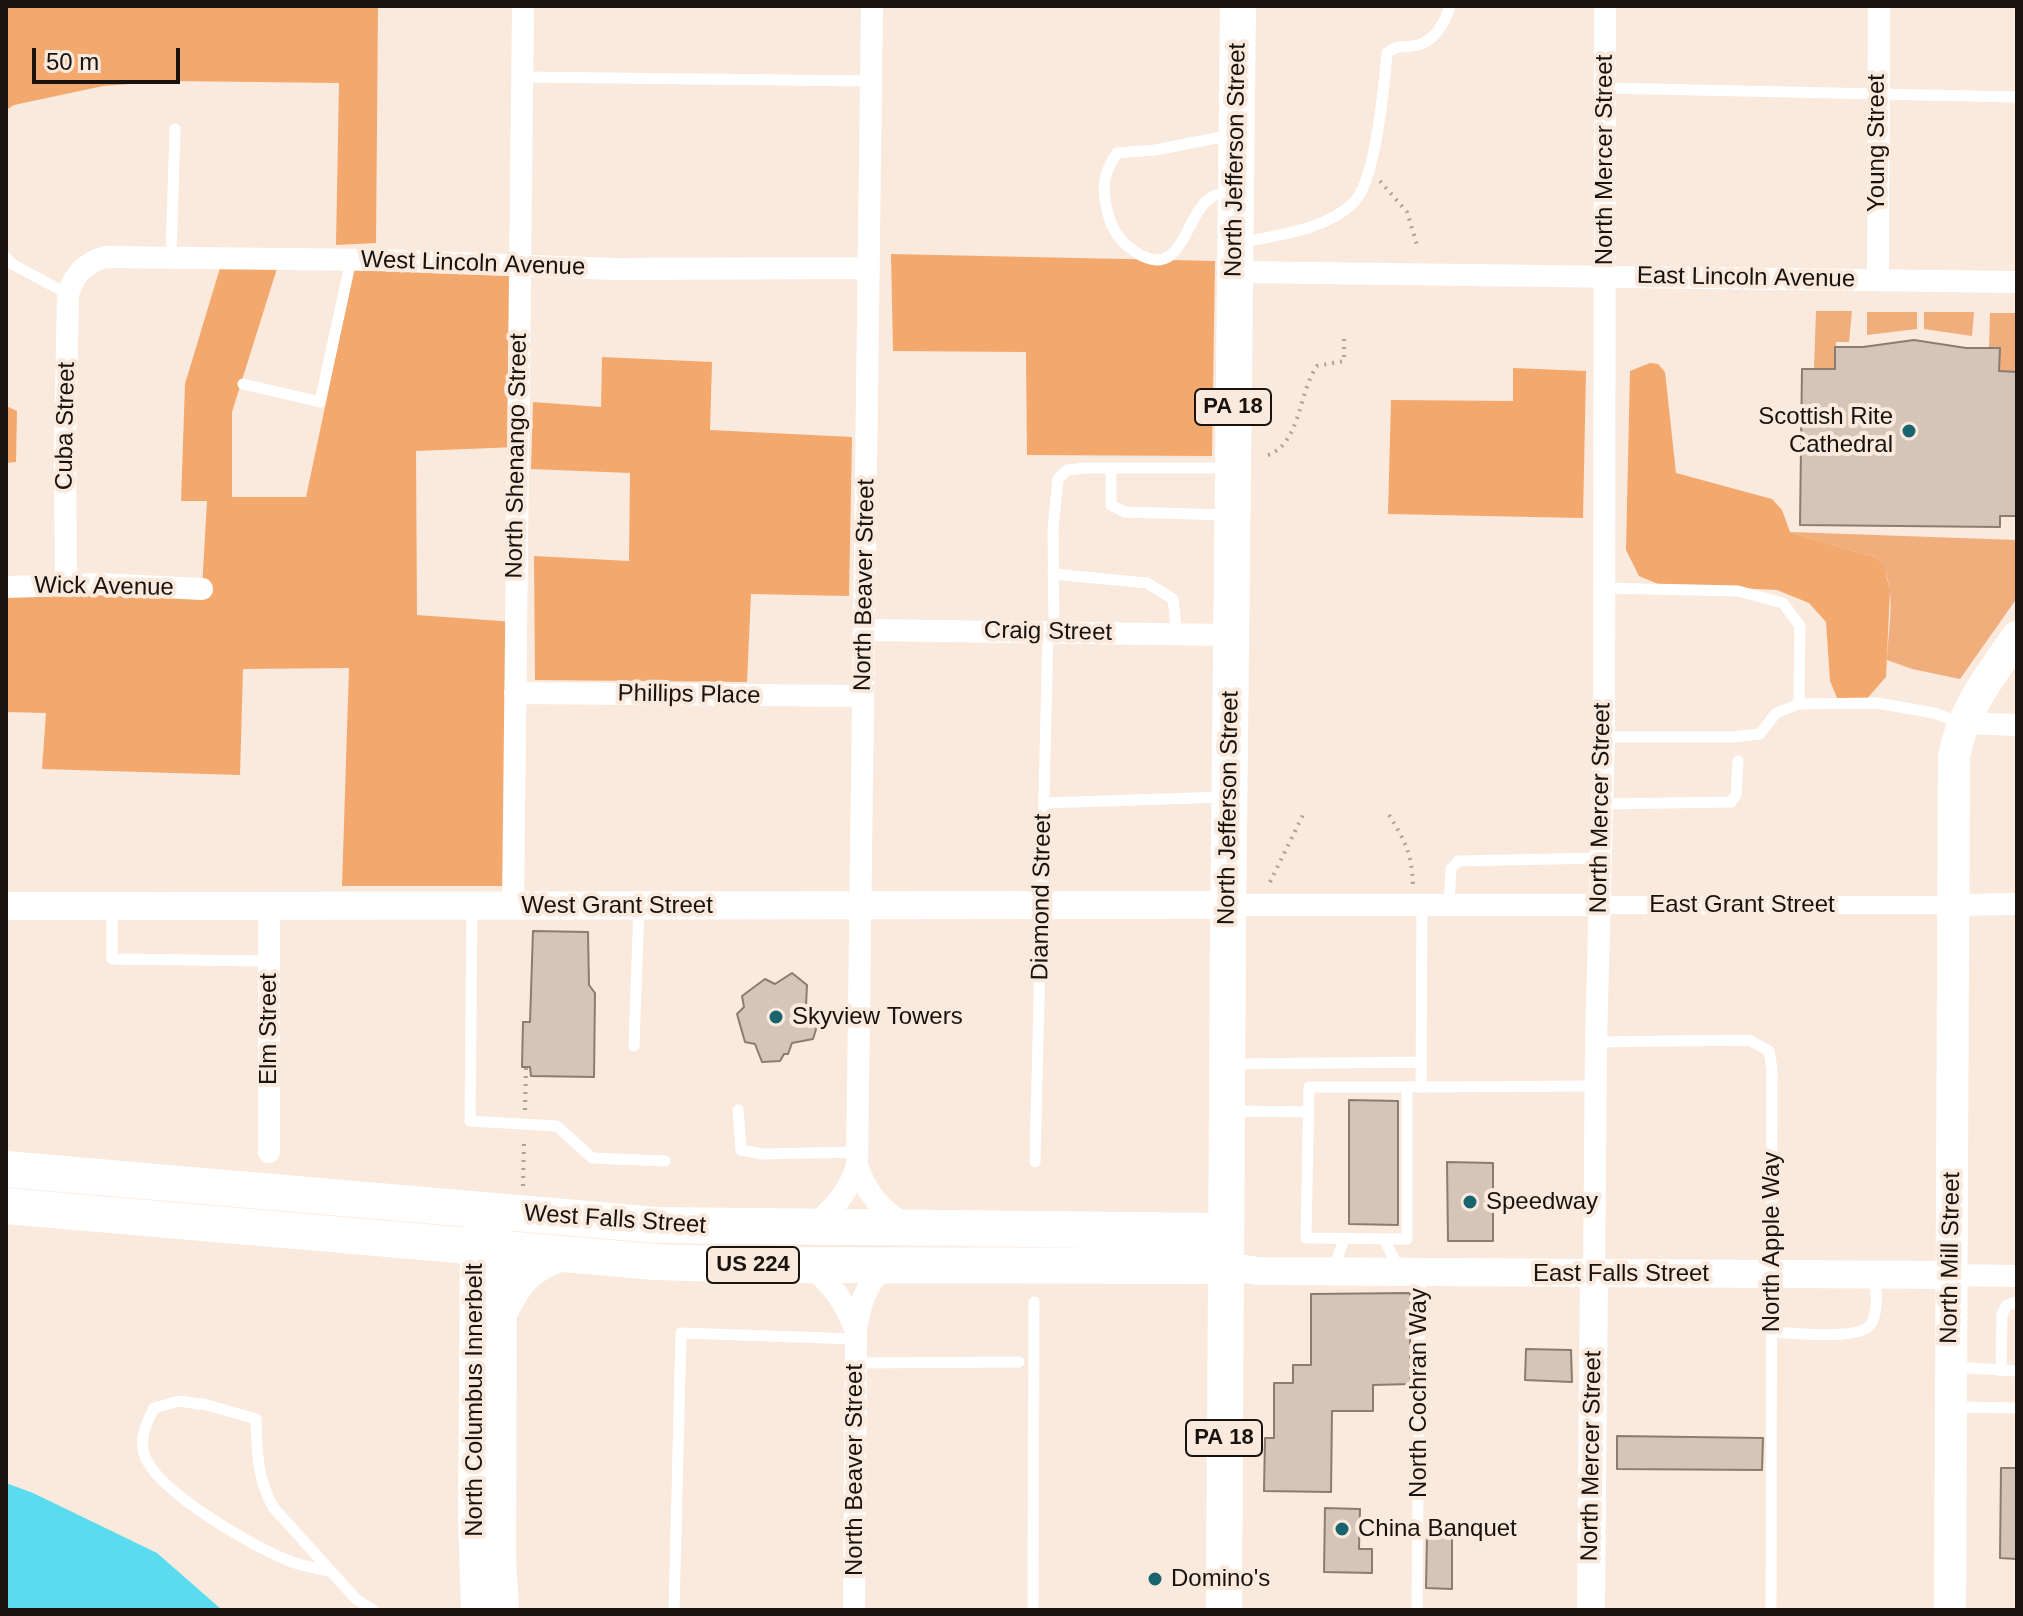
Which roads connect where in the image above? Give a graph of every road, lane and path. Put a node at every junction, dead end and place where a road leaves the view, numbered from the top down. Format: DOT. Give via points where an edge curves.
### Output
graph roads {
  1 [pos="523,6"];
  2 [pos="872,6"];
  3 [pos="1238,6"];
  4 [pos="1450,6"];
  5 [pos="1605,6"];
  6 [pos="1879,6"];
  7 [pos="523,77"];
  8 [pos="871,81"];
  9 [pos="1604,88"];
  10 [pos="1877,94"];
  11 [pos="2017,97"];
  12 [pos="175,129"];
  13 [pos="1237,134"];
  14 [pos="1369,166"];
  15 [pos="1236,192"];
  16 [pos="1417,245"];
  17 [pos="6,257"];
  18 [pos="171,258"];
  19 [pos="1235,258"];
  20 [pos="351,260"];
  21 [pos="520,266"];
  22 [pos="869,268"];
  23 [pos="80,270"];
  24 [pos="1606,277"];
  25 [pos="1878,280"];
  26 [pos="2017,282"];
  27 [pos="68,294"];
  28 [pos="1344,338"];
  29 [pos="243,384"];
  30 [pos="1268,455"];
  31 [pos="1111,468"];
  32 [pos="1233,468"];
  33 [pos="1232,515"];
  34 [pos="1053,574"];
  35 [pos="66,586"];
  36 [pos="6,587"];
  37 [pos="1603,588"];
  38 [pos="202,589"];
  39 [pos="864,630"];
  40 [pos="1051,632"];
  41 [pos="1177,634"];
  42 [pos="1231,635"];
  43 [pos="2017,637"];
  44 [pos="515,693"];
  45 [pos="863,696"];
  46 [pos="1799,704"];
  47 [pos="1962,723"];
  48 [pos="2017,725"];
  49 [pos="1604,737"];
  50 [pos="1738,761"];
  51 [pos="1229,797"];
  52 [pos="1044,803"];
  53 [pos="1602,804"];
  54 [pos="1304,813"];
  55 [pos="1389,815"];
  56 [pos="1601,858"];
  57 [pos="1270,882"];
  58 [pos="1418,894"];
  59 [pos="1449,904"];
  60 [pos="2017,904"];
  61 [pos="1041,905"];
  62 [pos="1228,905"];
  63 [pos="1600,905"];
  64 [pos="1953,905"];
  65 [pos="6,906"];
  66 [pos="112,906"];
  67 [pos="269,906"];
  68 [pos="472,906"];
  69 [pos="513,906"];
  70 [pos="639,906"];
  71 [pos="861,906"];
  72 [pos="269,961"];
  73 [pos="1596,1042"];
  74 [pos="634,1046"];
  75 [pos="1421,1062"];
  76 [pos="1227,1064"];
  77 [pos="1595,1086"];
  78 [pos="1407,1087"];
  79 [pos="1421,1087"];
  80 [pos="738,1110"];
  81 [pos="1226,1111"];
  82 [pos="1308,1112"];
  83 [pos="269,1152"];
  84 [pos="858,1158"];
  85 [pos="665,1161"];
  86 [pos="1035,1162"];
  87 [pos="6,1169"];
  88 [pos="6,1206"];
  89 [pos="488,1210"];
  90 [pos="811,1228"];
  91 [pos="911,1228"];
  92 [pos="1344,1239"];
  93 [pos="1384,1239"];
  94 [pos="488,1248"];
  95 [pos="1226,1249"];
  96 [pos="564,1254"];
  97 [pos="806,1265"];
  98 [pos="885,1265"];
  99 [pos="1333,1272"];
  100 [pos="1410,1272"];
  101 [pos="1594,1273"];
  102 [pos="1771,1274"];
  103 [pos="1875,1275"];
  104 [pos="1952,1275"];
  105 [pos="2017,1276"];
  106 [pos="1034,1302"];
  107 [pos="2017,1302"];
  108 [pos="501,1314"];
  109 [pos="1772,1332"];
  110 [pos="856,1335"];
  111 [pos="1019,1362"];
  112 [pos="856,1363"];
  113 [pos="1950,1367"];
  114 [pos="2001,1371"];
  115 [pos="2017,1371"];
  116 [pos="1950,1407"];
  117 [pos="2017,1408"];
  118 [pos="332,1572"];
  119 [pos="373,1610"];
  120 [pos="477,1610"];
  121 [pos="503,1610"];
  122 [pos="674,1610"];
  123 [pos="854,1610"];
  124 [pos="1033,1610"];
  125 [pos="1224,1610"];
  126 [pos="1417,1610"];
  127 [pos="1591,1610"];
  128 [pos="1771,1610"];
  129 [pos="1950,1610"];
  1 -- 7 [label="street, North Shenango Street"];
  2 -- 8 [label="street, North Beaver Street"];
  3 -- 13 [label="main road, North Jefferson Street / PA 18"];
  4 -- 14 [label="lane" via="1443,28 1421,44 1395,46 1387,53"];
  5 -- 9 [label="street, North Mercer Street"];
  6 -- 10 [label="street, Young Street"];
  7 -- 8 [label="lane"];
  7 -- 21 [label="street, North Shenango Street"];
  8 -- 22 [label="street, North Beaver Street"];
  9 -- 10 [label="lane"];
  9 -- 24 [label="street, North Mercer Street"];
  10 -- 11 [label="lane"];
  10 -- 25 [label="street, Young Street"];
  12 -- 18 [label="lane"];
  13 -- 15 [label="main road, North Jefferson Street / PA 18"];
  13 -- 15 [label="lane" via="1117,153 1106,168 1104,193 1112,229 1124,245 1157,260 1178,250 1211,197"];
  14 -- 16 [label="path" via="1407,212"];
  14 -- 19 [label="lane" via="1356,200 1340,213"];
  15 -- 19 [label="main road, North Jefferson Street / PA 18"];
  17 -- 27 [label="lane"];
  18 -- 20 [label="street, West Lincoln Avenue"];
  18 -- 23 [label="street, West Lincoln Avenue" via="105,257"];
  19 -- 24 [label="street, East Lincoln Avenue"];
  19 -- 32 [label="main road, North Jefferson Street / PA 18"];
  20 -- 21 [label="street, West Lincoln Avenue"];
  20 -- 29 [label="lane" via="320,402"];
  21 -- 22 [label="street, West Lincoln Avenue"];
  21 -- 44 [label="street, North Shenango Street"];
  22 -- 39 [label="street, North Beaver Street"];
  23 -- 27 [label="street, Cuba Street"];
  24 -- 25 [label="street, East Lincoln Avenue"];
  24 -- 37 [label="street, North Mercer Street"];
  25 -- 26 [label="street, East Lincoln Avenue"];
  27 -- 35 [label="street, Cuba Street"];
  28 -- 30 [label="path" via="1344,361 1317,366 1290,438 1280,451"];
  31 -- 32 [label="lane, Diamond Street"];
  31 -- 33 [label="lane" via="1111,505 1125,512"];
  31 -- 34 [label="lane, Diamond Street" via="1067,470 1058,479"];
  32 -- 33 [label="main road, North Jefferson Street / PA 18"];
  33 -- 42 [label="main road, North Jefferson Street / PA 18"];
  34 -- 40 [label="lane, Diamond Street"];
  34 -- 41 [label="lane" via="1147,583 1173,599"];
  35 -- 36 [label="street, Wick Avenue"];
  35 -- 38 [label="street, Wick Avenue"];
  37 -- 46 [label="lane" via="1738,591 1783,603 1800,626"];
  37 -- 49 [label="street, North Mercer Street"];
  39 -- 40 [label="street, Craig Street"];
  39 -- 45 [label="street, North Beaver Street"];
  40 -- 41 [label="street, Craig Street"];
  40 -- 52 [label="lane, Diamond Street"];
  41 -- 42 [label="street, Craig Street"];
  42 -- 51 [label="main road, North Jefferson Street / PA 18"];
  43 -- 47 [label="main road, North Mill Street"];
  44 -- 45 [label="street, Phillips Place"];
  44 -- 69 [label="street, North Shenango Street"];
  45 -- 71 [label="street, North Beaver Street"];
  46 -- 47 [label="lane" via="1877,703"];
  46 -- 49 [label="lane" via="1776,713 1760,734"];
  47 -- 48 [label="street"];
  47 -- 64 [label="main road, North Mill Street" via="1954,757"];
  49 -- 53 [label="street, North Mercer Street"];
  50 -- 53 [label="lane" via="1731,802"];
  51 -- 52 [label="lane"];
  51 -- 62 [label="main road, North Jefferson Street / PA 18"];
  52 -- 61 [label="lane, Diamond Street"];
  53 -- 56 [label="street, North Mercer Street"];
  54 -- 57 [label="path"];
  55 -- 58 [label="path" via="1412,859"];
  56 -- 59 [label="lane" via="1458,861 1451,869"];
  56 -- 63 [label="street, North Mercer Street"];
  58 -- 59 [label="street, East Grant Street"];
  58 -- 62 [label="street, East Grant Street"];
  58 -- 75 [label="lane"];
  59 -- 63 [label="street, East Grant Street"];
  60 -- 64 [label="street, East Grant Street"];
  61 -- 62 [label="street, West Grant Street"];
  61 -- 71 [label="street, West Grant Street"];
  61 -- 86 [label="lane, Diamond Street"];
  62 -- 76 [label="main road, North Jefferson Street / PA 18"];
  63 -- 64 [label="street, East Grant Street"];
  63 -- 73 [label="street, North Mercer Street"];
  64 -- 104 [label="main road, North Mill Street"];
  65 -- 66 [label="street, West Grant Street"];
  66 -- 67 [label="street, West Grant Street"];
  66 -- 72 [label="lane" via="112,959"];
  67 -- 68 [label="street, West Grant Street"];
  67 -- 72 [label="street, Elm Street"];
  68 -- 69 [label="street, West Grant Street"];
  68 -- 85 [label="lane" via="470,1121 557,1126 592,1158"];
  69 -- 70 [label="street, West Grant Street"];
  70 -- 71 [label="street, West Grant Street"];
  70 -- 74 [label="lane"];
  71 -- 84 [label="street, North Beaver Street"];
  72 -- 83 [label="street, Elm Street"];
  73 -- 77 [label="street, North Mercer Street"];
  73 -- 102 [label="lane, North Apple Way" via="1749,1040 1769,1051"];
  75 -- 76 [label="lane"];
  75 -- 79 [label="lane"];
  76 -- 81 [label="main road, North Jefferson Street / PA 18"];
  77 -- 79 [label="lane"];
  77 -- 101 [label="street, North Mercer Street"];
  78 -- 79 [label="lane"];
  78 -- 82 [label="lane" via="1309,1087"];
  78 -- 93 [label="lane" via="1407,1239"];
  80 -- 84 [label="lane" via="741,1150"];
  81 -- 82 [label="lane"];
  81 -- 95 [label="main road, North Jefferson Street / PA 18"];
  82 -- 92 [label="lane" via="1306,1238"];
  84 -- 90 [label="street, North Beaver Street" via="838,1203"];
  84 -- 91 [label="street, North Beaver Street" via="864,1184 875,1200"];
  87 -- 89 [label="main road, West Falls Street / US 224"];
  88 -- 94 [label="main road, West Falls Street / US 224"];
  89 -- 90 [label="main road, West Falls Street / US 224" via="657,1225"];
  89 -- 94 [label="main road, North Columbus Innerbelt"];
  90 -- 91 [label="main road, West Falls Street / US 224"];
  91 -- 95 [label="main road, West Falls Street / US 224"];
  92 -- 93 [label="lane"];
  92 -- 99 [label="lane"];
  93 -- 100 [label="lane"];
  94 -- 96 [label="main road, West Falls Street / US 224"];
  94 -- 108 [label="main road, North Columbus Innerbelt"];
  94 -- 120 [label="main road, North Columbus Innerbelt" via="474,1533"];
  95 -- 98 [label="main road, West Falls Street / US 224"];
  95 -- 99 [label="street, East Falls Street" via="1258,1271"];
  95 -- 125 [label="main road, North Jefferson Street / PA 18"];
  96 -- 97 [label="main road, West Falls Street / US 224"];
  96 -- 108 [label="main road" via="525,1274"];
  97 -- 98 [label="main road, West Falls Street / US 224"];
  97 -- 110 [label="street, North Beaver Street" via="841,1297"];
  98 -- 110 [label="street, North Beaver Street" via="862,1295"];
  99 -- 100 [label="street, East Falls Street"];
  100 -- 101 [label="street, East Falls Street"];
  100 -- 126 [label="lane, North Cochran Way"];
  101 -- 102 [label="street, East Falls Street"];
  101 -- 127 [label="street, North Mercer Street"];
  102 -- 103 [label="street, East Falls Street"];
  102 -- 109 [label="lane, North Apple Way"];
  103 -- 104 [label="street, East Falls Street"];
  103 -- 109 [label="lane" via="1872,1324 1862,1332"];
  104 -- 105 [label="street, East Falls Street"];
  104 -- 113 [label="main road, North Mill Street"];
  106 -- 124 [label="lane"];
  107 -- 114 [label="lane" via="2002,1314"];
  108 -- 121 [label="main road, North Columbus Innerbelt"];
  109 -- 128 [label="lane, North Apple Way"];
  110 -- 112 [label="street, North Beaver Street"];
  110 -- 122 [label="lane" via="681,1333"];
  111 -- 112 [label="lane"];
  112 -- 123 [label="street, North Beaver Street"];
  113 -- 114 [label="lane"];
  113 -- 116 [label="main road, North Mill Street"];
  114 -- 115 [label="lane"];
  116 -- 117 [label="lane"];
  116 -- 129 [label="main road, North Mill Street"];
  118 -- 118 [label="lane" via="263,1489 256,1419 179,1401 154,1408 143,1429 143,1453 154,1472 246,1540 287,1561"];
  118 -- 119 [label="lane"];
}
